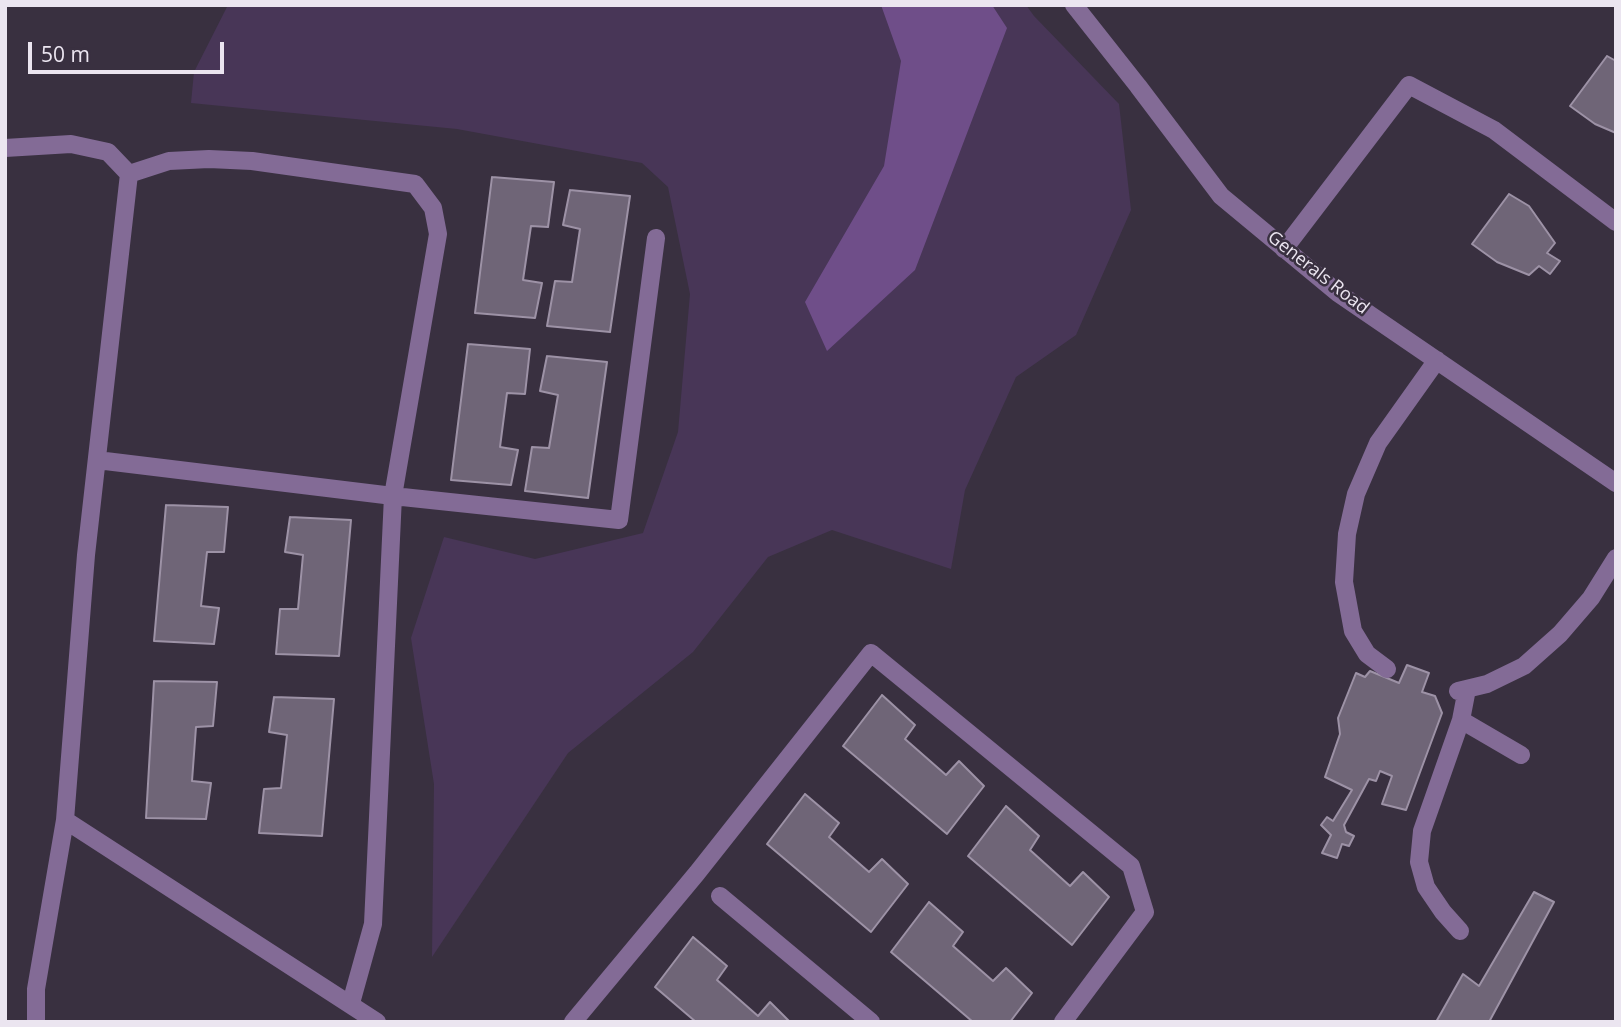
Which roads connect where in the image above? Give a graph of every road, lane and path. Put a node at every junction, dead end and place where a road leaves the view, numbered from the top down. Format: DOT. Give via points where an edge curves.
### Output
graph roads {
  1 [pos="1074,5"];
  2 [pos="5,148"];
  3 [pos="129,174"];
  4 [pos="1616,222"];
  5 [pos="656,238"];
  6 [pos="1284,249"];
  7 [pos="1437,360"];
  8 [pos="97,460"];
  9 [pos="1616,483"];
  10 [pos="393,496"];
  11 [pos="1616,558"];
  12 [pos="1387,669"];
  13 [pos="1461,720"];
  14 [pos="1521,755"];
  15 [pos="65,820"];
  16 [pos="720,896"];
  17 [pos="1460,931"];
  18 [pos="351,1003"];
  19 [pos="36,1022"];
  20 [pos="377,1022"];
  21 [pos="573,1022"];
  22 [pos="871,1022"];
  23 [pos="1063,1022"];
  1 -- 6 [label="street, Generals Road" via="1221,196"];
  2 -- 3 [label="street" via="72,144 108,152"];
  3 -- 8 [label="street"];
  3 -- 10 [label="street" via="169,161 209,159 415,184 433,208 438,234"];
  4 -- 6 [label="street" via="1494,130 1409,85"];
  5 -- 10 [label="street" via="619,520"];
  6 -- 7 [label="street, Generals Road" via="1338,293"];
  7 -- 9 [label="street, Generals Road"];
  7 -- 12 [label="street" via="1378,443 1356,494 1347,534 1344,582 1353,631 1367,654"];
  8 -- 10 [label="street"];
  8 -- 15 [label="street"];
  10 -- 18 [label="street" via="373,924"];
  11 -- 13 [label="street" via="1591,598 1524,666 1487,684 1460,690"];
  13 -- 14 [label="street"];
  13 -- 17 [label="street" via="1422,831 1419,862 1426,887"];
  15 -- 18 [label="street"];
  15 -- 19 [label="street" via="36,989"];
  16 -- 22 [label="street"];
  18 -- 20 [label="street"];
  21 -- 23 [label="street" via="871,653 1131,866 1145,912"];
}
